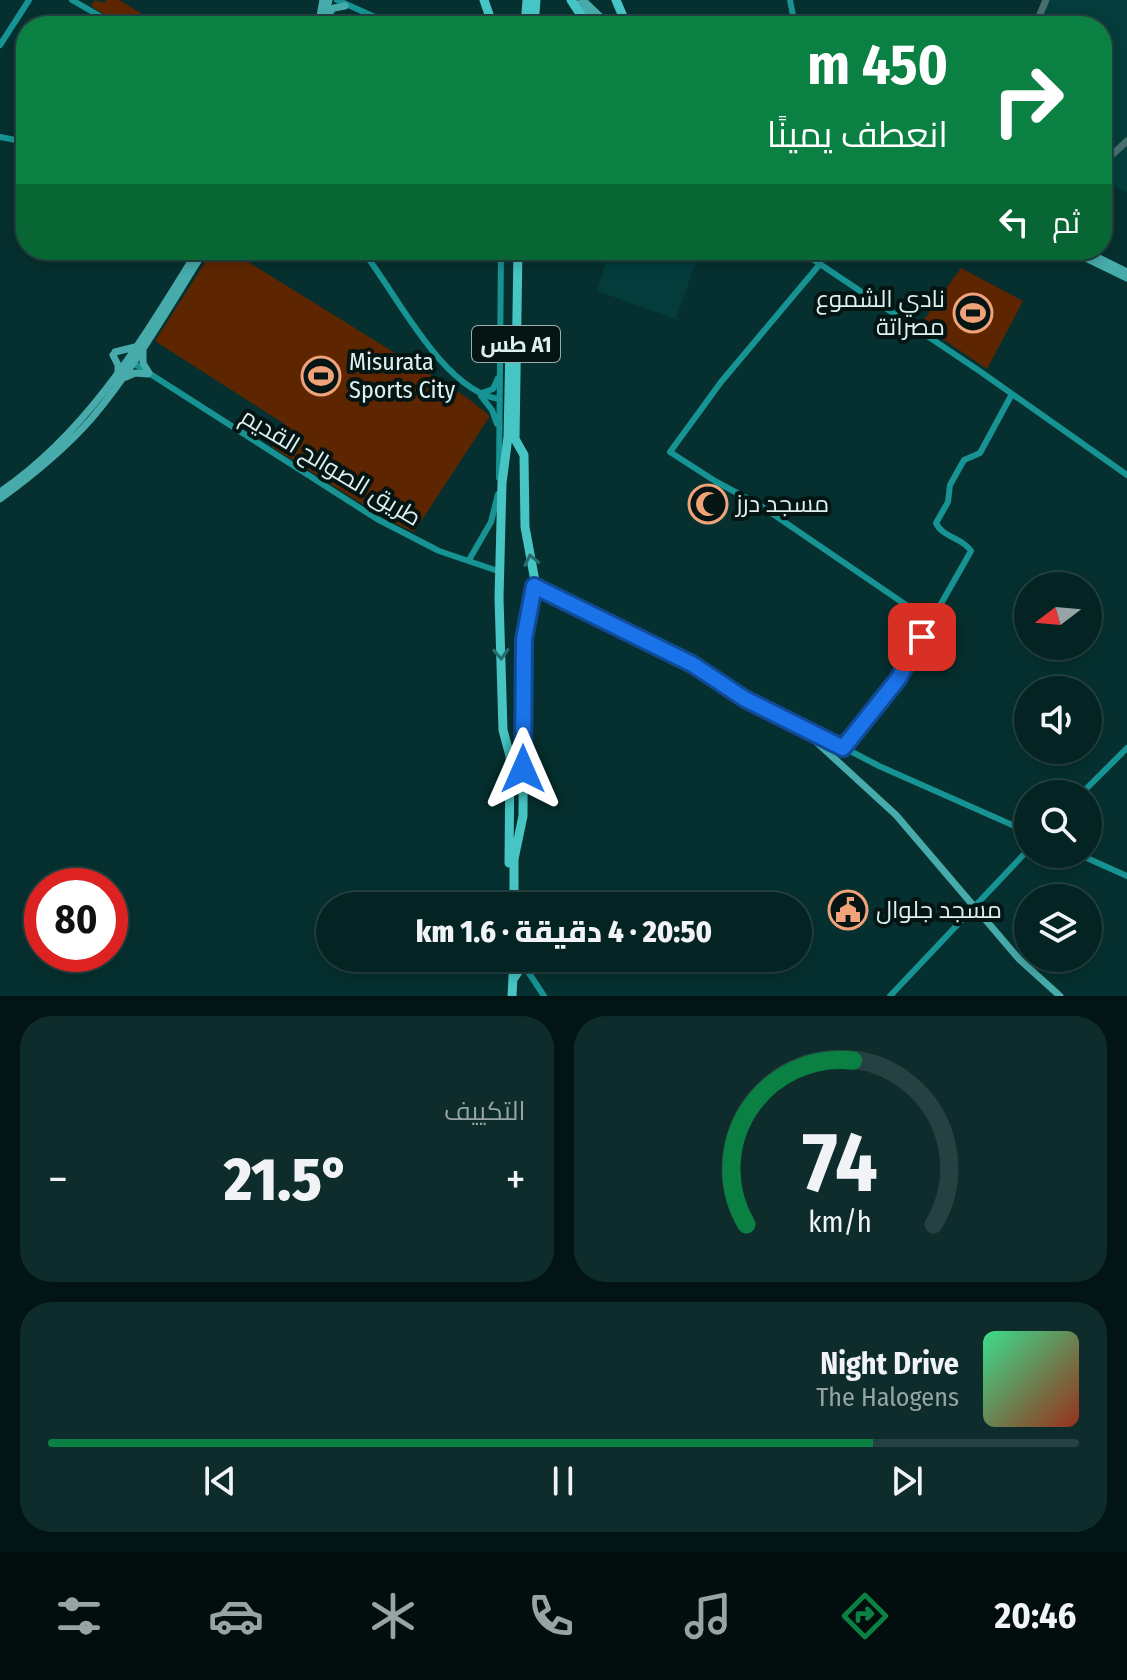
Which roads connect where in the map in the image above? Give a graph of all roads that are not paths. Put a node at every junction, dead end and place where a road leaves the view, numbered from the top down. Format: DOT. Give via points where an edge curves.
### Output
graph roads {
  1 [pos="72,0"];
  2 [pos="327,0"];
  3 [pos="572,0"];
  4 [pos="583,0"];
  5 [pos="344,3"];
  6 [pos="100,16"];
  7 [pos="326,16"];
  8 [pos="373,16"];
  9 [pos="589,16"];
  10 [pos="600,16"];
  11 [pos="16,20"];
  12 [pos="0,45"];
  13 [pos="192,260"];
  14 [pos="198,260"];
  15 [pos="369,260"];
  16 [pos="502,260"];
  17 [pos="511,260"];
  18 [pos="517,260"];
  19 [pos="814,260"];
  20 [pos="1092,260"];
  21 [pos="1101,260"];
  22 [pos="820,264"];
  23 [pos="1127,275"];
  24 [pos="141,346"];
  25 [pos="508,360"];
  26 [pos="130,363"];
  27 [pos="150,374"];
  28 [pos="119,378"];
  29 [pos="479,393"];
  30 [pos="1012,394"];
  31 [pos="499,399"];
  32 [pos="507,437"];
  33 [pos="1127,475"];
  34 [pos="0,492"];
  35 [pos="0,499"];
  36 [pos="477,547"];
  37 [pos="451,555"];
  38 [pos="471,561"];
  39 [pos="485,565"];
  40 [pos="501,572"];
  41 [pos="534,586"];
  42 [pos="931,622"];
  43 [pos="800,727"];
  44 [pos="843,748"];
  45 [pos="1127,748"];
  46 [pos="1095,780"];
  47 [pos="1014,826"];
  48 [pos="1014,865"];
  49 [pos="1102,865"];
  50 [pos="1127,876"];
  51 [pos="511,892"];
  52 [pos="512,892"];
  53 [pos="975,906"];
  54 [pos="509,972"];
  55 [pos="515,972"];
  56 [pos="517,972"];
  57 [pos="528,972"];
  58 [pos="513,981"];
  59 [pos="510,996"];
  60 [pos="544,996"];
  61 [pos="890,996"];
  62 [pos="1060,996"];
  1 -- 6 [label="street"];
  2 -- 5 [label="street"];
  3 -- 9 [label="main road"];
  4 -- 10 [label="main road"];
  5 -- 7 [label="main road"];
  5 -- 8 [label="street"];
  11 -- 12 [label="street"];
  13 -- 24 [label="main road"];
  14 -- 24 [label="main road"];
  15 -- 29 [label="street" via="444,365"];
  16 -- 25 [label="street"];
  17 -- 25 [label="highway, طس A1"];
  18 -- 25 [label="highway, طس A1"];
  19 -- 22 [label="street"];
  20 -- 23 [label="main road"];
  21 -- 23 [label="main road"];
  22 -- 30 [label="street"];
  22 -- 42 [label="street" via="670,452 773,513"];
  24 -- 26 [label="main road"];
  24 -- 27 [label="main road"];
  24 -- 28 [label="main road" via="114,354"];
  25 -- 29 [label="street" via="493,389"];
  25 -- 31 [label="street"];
  25 -- 32 [label="highway, طس A1"];
  26 -- 27 [label="street, طريق الصوالح القديم"];
  26 -- 28 [label="main road"];
  27 -- 28 [label="main road"];
  27 -- 37 [label="street, طريق الصوالح القديم" via="377,519"];
  28 -- 34 [label="main road" via="51,452"];
  28 -- 35 [label="main road" via="67,444"];
  29 -- 31 [label="street"];
  29 -- 32 [label="street"];
  30 -- 33 [label="street"];
  30 -- 42 [label="street" via="979,454 965,459 936,523 971,551"];
  31 -- 32 [label="street"];
  32 -- 36 [label="street" via="497,500"];
  32 -- 40 [label="highway"];
  41 -- 32 [label="highway, one-way" via="525,527 524,455"];
  36 -- 37 [label="street"];
  36 -- 38 [label="street"];
  36 -- 39 [label="street"];
  37 -- 38 [label="street, طريق الصوالح القديم"];
  38 -- 39 [label="street, طريق الصوالح القديم"];
  39 -- 40 [label="street, طريق الصوالح القديم"];
  40 -- 51 [label="highway, one-way"];
  41 -- 43 [label="street" via="692,664"];
  41 -- 52 [label="highway" via="524,639 523,816"];
  42 -- 44 [label="street" via="898,679"];
  43 -- 44 [label="street"];
  43 -- 53 [label="main road" via="896,815"];
  44 -- 47 [label="street"];
  45 -- 46 [label="street"];
  48 -- 53 [label="street"];
  49 -- 50 [label="street"];
  53 -- 61 [label="street"];
  53 -- 62 [label="main road" via="1021,962"];
  54 -- 59 [label="highway"];
  55 -- 58 [label="highway"];
  56 -- 58 [label="highway"];
  57 -- 60 [label="street"];
  58 -- 59 [label="highway"];
}
